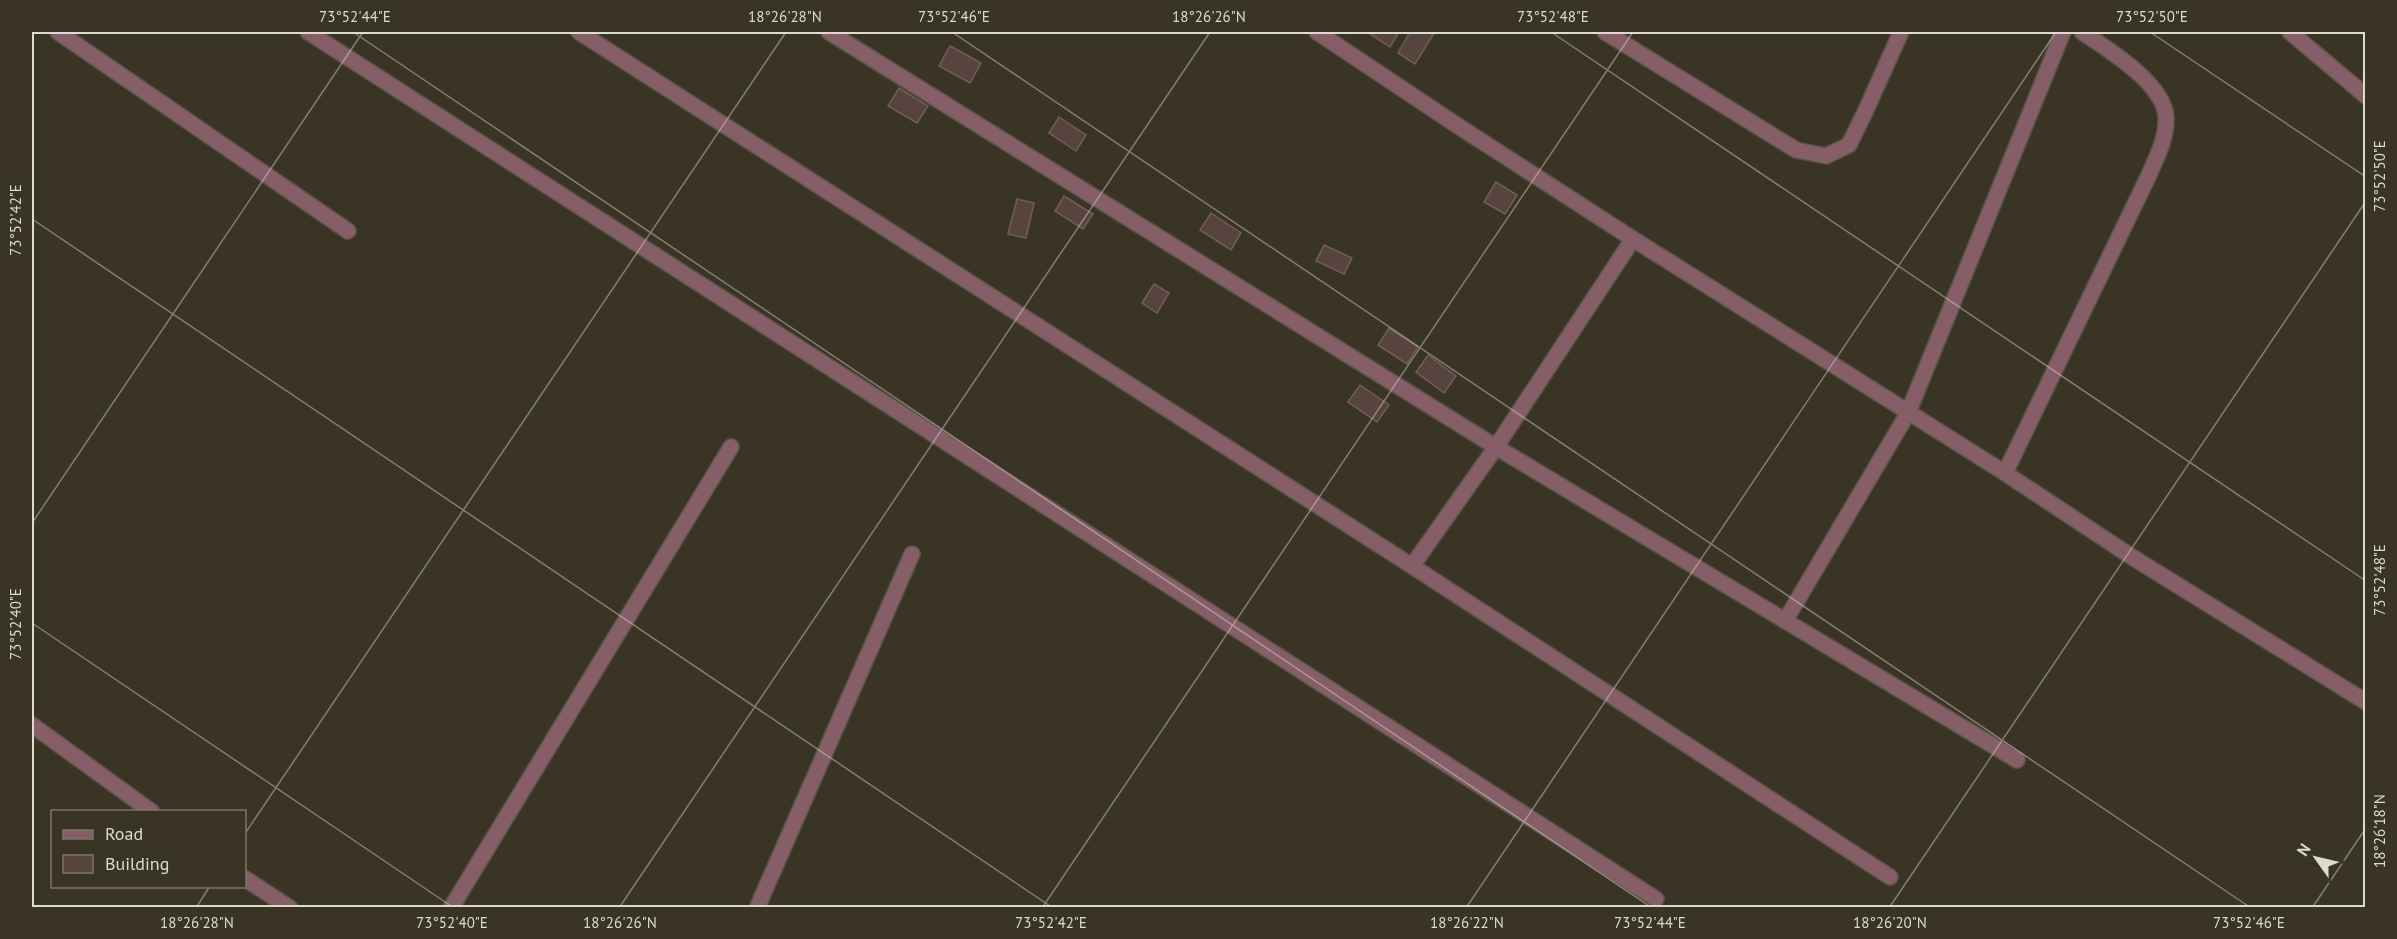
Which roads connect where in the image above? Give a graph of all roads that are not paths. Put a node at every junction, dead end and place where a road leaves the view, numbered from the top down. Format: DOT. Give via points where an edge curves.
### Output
graph roads {
  1 [pos="58,32"];
  2 [pos="308,32"];
  3 [pos="579,32"];
  4 [pos="829,32"];
  5 [pos="1317,32"];
  6 [pos="1605,32"];
  7 [pos="1901,32"];
  8 [pos="2063,32"];
  9 [pos="2082,32"];
  10 [pos="2290,32"];
  11 [pos="2366,96"];
  12 [pos="348,231"];
  13 [pos="1632,239"];
  14 [pos="1908,413"];
  15 [pos="731,447"];
  16 [pos="1496,447"];
  17 [pos="2005,473"];
  18 [pos="912,554"];
  19 [pos="1412,566"];
  20 [pos="1785,621"];
  21 [pos="2366,702"];
  22 [pos="32,725"];
  23 [pos="2017,760"];
  24 [pos="149,810"];
  25 [pos="1890,877"];
  26 [pos="246,879"];
  27 [pos="1656,899"];
  28 [pos="290,908"];
  29 [pos="451,908"];
  30 [pos="757,908"];
  1 -- 12 [label="street"];
  2 -- 27 [label="street"];
  3 -- 19 [label="street"];
  4 -- 16 [label="street"];
  5 -- 13 [label="street"];
  6 -- 7 [label="street" via="1796,150 1826,156 1848,145"];
  8 -- 14 [label="street"];
  9 -- 17 [label="street" via="2135,69 2156,92 2166,115 2164,139"];
  10 -- 11 [label="street"];
  13 -- 14 [label="street"];
  13 -- 16 [label="street"];
  14 -- 17 [label="street"];
  14 -- 20 [label="street"];
  15 -- 29 [label="street"];
  16 -- 19 [label="street"];
  16 -- 20 [label="street"];
  17 -- 21 [label="street"];
  18 -- 30 [label="street"];
  19 -- 25 [label="street"];
  20 -- 23 [label="street"];
  22 -- 24 [label="street"];
  26 -- 28 [label="street"];
}
